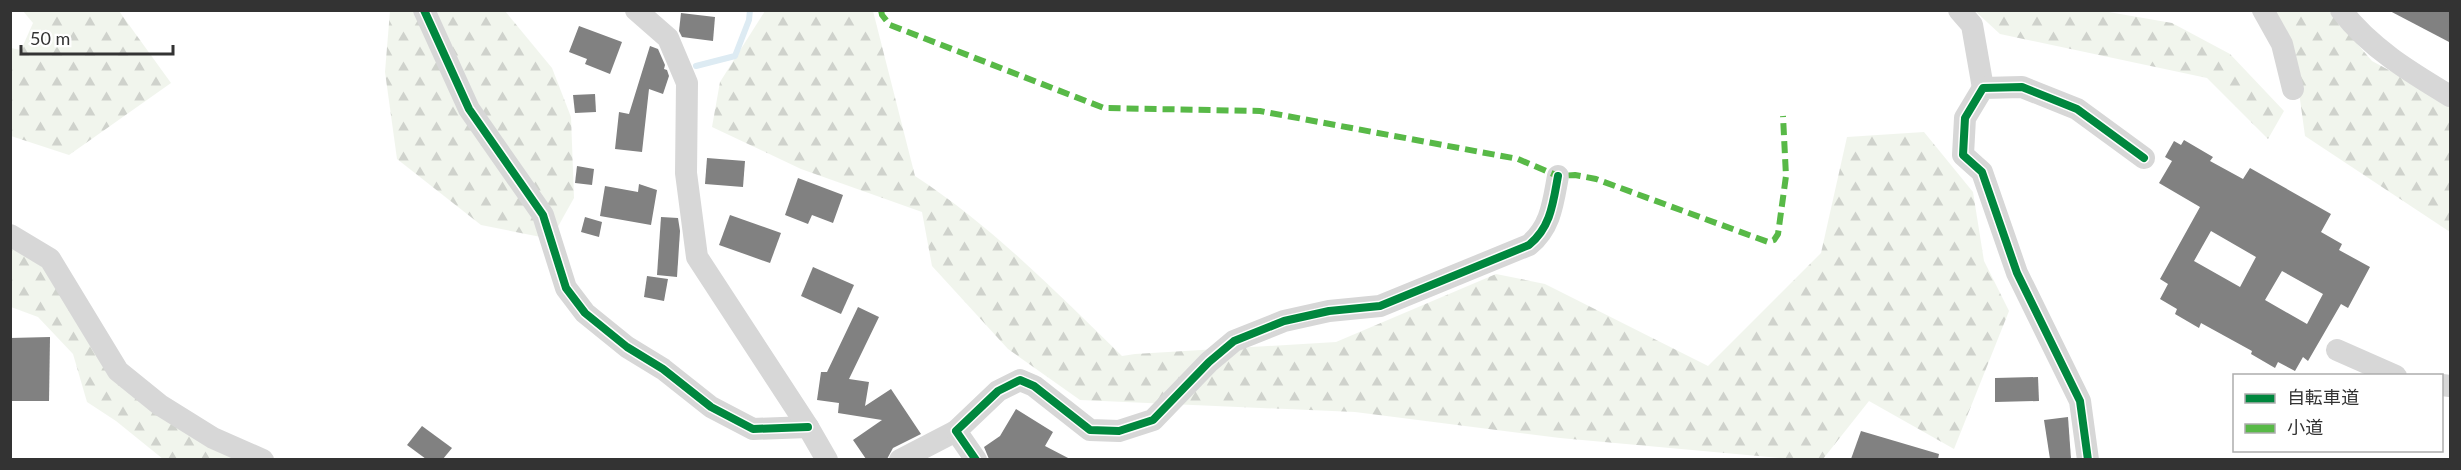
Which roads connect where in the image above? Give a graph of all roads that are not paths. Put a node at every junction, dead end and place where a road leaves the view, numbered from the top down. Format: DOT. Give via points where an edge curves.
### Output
graph roads {
  1 [pos="424,10"];
  2 [pos="636,10"];
  3 [pos="1959,10"];
  4 [pos="2263,10"];
  5 [pos="2341,10"];
  6 [pos="1983,88"];
  7 [pos="2292,89"];
  8 [pos="2451,96"];
  9 [pos="2144,158"];
  10 [pos="1558,176"];
  11 [pos="10,235"];
  12 [pos="2337,350"];
  13 [pos="2394,374"];
  14 [pos="808,427"];
  15 [pos="956,431"];
  16 [pos="263,459"];
  17 [pos="827,459"];
  18 [pos="900,459"];
  19 [pos="976,459"];
  20 [pos="2088,459"];
  1 -- 14 [label="street" via="469,110 543,215 566,288 585,313 711,407 753,429"];
  2 -- 14 [label="street" via="668,38 687,83 686,173 697,257"];
  3 -- 6 [label="street" via="1972,25"];
  4 -- 7 [label="street" via="2282,44"];
  5 -- 8 [label="street" via="2356,30 2406,70"];
  6 -- 9 [label="street" via="2022,87 2077,109"];
  6 -- 20 [label="street" via="1965,118 1963,155 1982,172 2018,273 2080,401"];
  10 -- 15 [label="street" via="1550,215 1540,236 1528,245 1380,306 1284,321 1234,341 1153,420 1119,431 1090,430 1034,386 1020,380 998,391"];
  11 -- 16 [label="street" via="50,259 118,371 160,405 213,438"];
  12 -- 13 [label="street"];
  14 -- 17 [label="street"];
  15 -- 18 [label="street"];
  15 -- 19 [label="street"];
}
